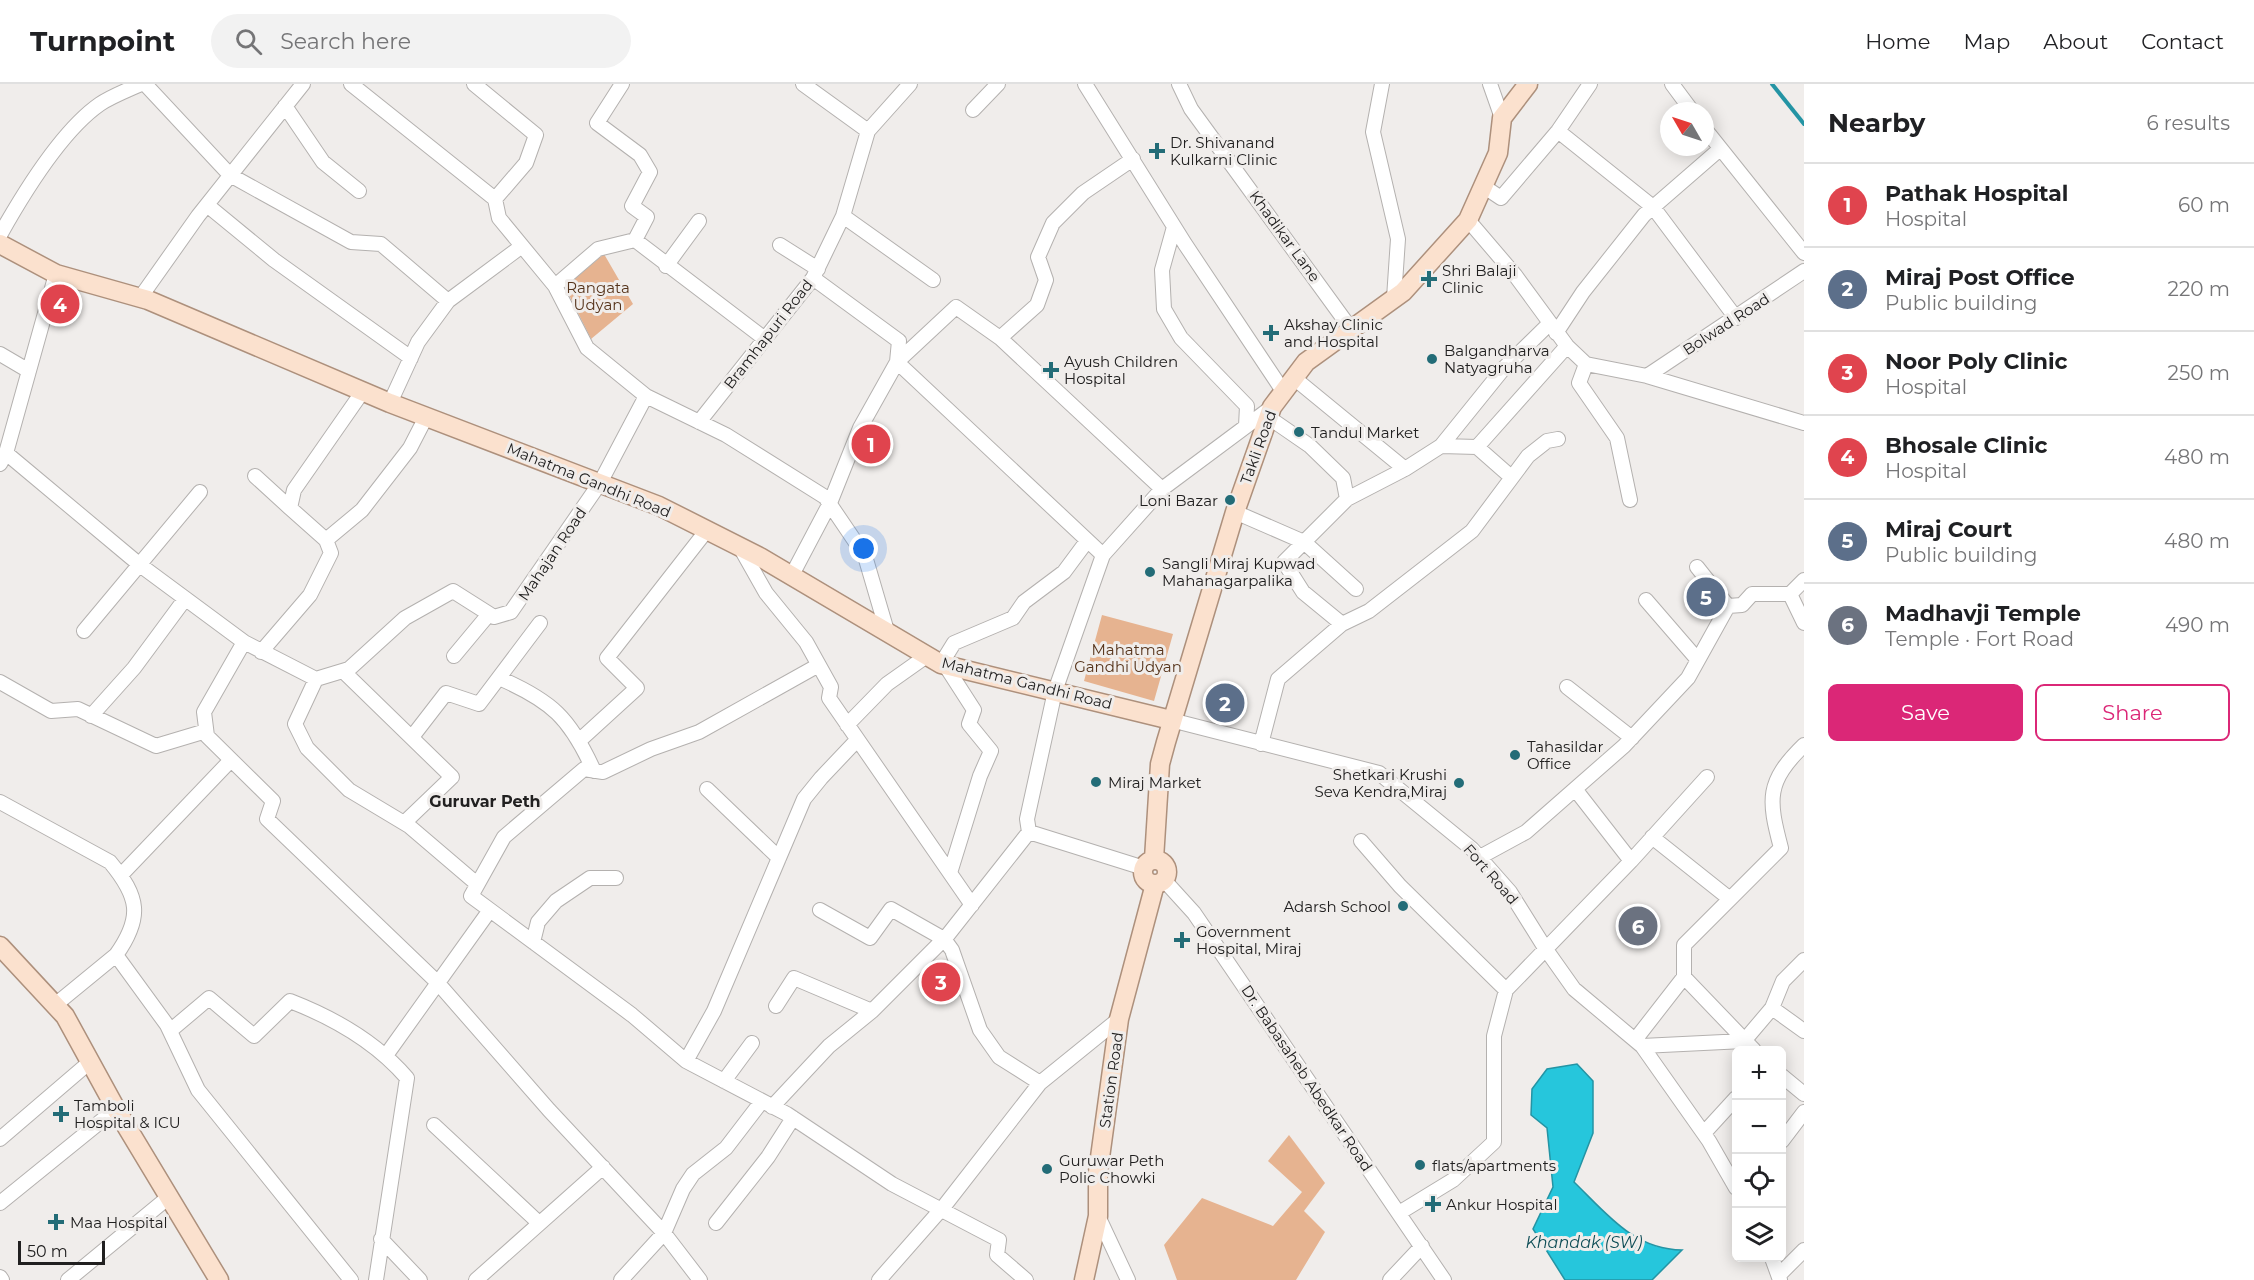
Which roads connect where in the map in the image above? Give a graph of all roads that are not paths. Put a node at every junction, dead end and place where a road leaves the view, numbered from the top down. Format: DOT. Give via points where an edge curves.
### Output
graph roads {
  1 [pos="143,84"];
  2 [pos="303,84"];
  3 [pos="351,84"];
  4 [pos="474,84"];
  5 [pos="622,84"];
  6 [pos="803,84"];
  7 [pos="910,84"];
  8 [pos="998,84"];
  9 [pos="1085,84"];
  10 [pos="1179,84"];
  11 [pos="1382,84"];
  12 [pos="1490,84"];
  13 [pos="1528,84"];
  14 [pos="1590,84"];
  15 [pos="1672,84"];
  16 [pos="1685,102"];
  17 [pos="285,106"];
  18 [pos="973,110"];
  19 [pos="1502,118"];
  20 [pos="1558,130"];
  21 [pos="868,131"];
  22 [pos="1714,141"];
  23 [pos="1720,149"];
  24 [pos="1133,159"];
  25 [pos="230,175"];
  26 [pos="1484,186"];
  27 [pos="359,192"];
  28 [pos="495,199"];
  29 [pos="207,205"];
  30 [pos="1653,207"];
  31 [pos="843,216"];
  32 [pos="1468,220"];
  33 [pos="699,221"];
  34 [pos="1174,227"];
  35 [pos="0,235"];
  36 [pos="634,240"];
  37 [pos="0,244"];
  38 [pos="780,244"];
  39 [pos="522,246"];
  40 [pos="1804,253"];
  41 [pos="666,266"];
  42 [pos="1804,271"];
  43 [pos="815,273"];
  44 [pos="56,274"];
  45 [pos="933,280"];
  46 [pos="555,286"];
  47 [pos="140,298"];
  48 [pos="1394,298"];
  49 [pos="448,302"];
  50 [pos="1736,318"];
  51 [pos="1552,328"];
  52 [pos="1351,329"];
  53 [pos="1000,338"];
  54 [pos="765,339"];
  55 [pos="1567,346"];
  56 [pos="0,354"];
  57 [pos="411,358"];
  58 [pos="897,362"];
  59 [pos="1586,364"];
  60 [pos="29,371"];
  61 [pos="1647,376"];
  62 [pos="1288,385"];
  63 [pos="363,391"];
  64 [pos="646,396"];
  65 [pos="390,403"];
  66 [pos="1270,412"];
  67 [pos="426,417"];
  68 [pos="699,422"];
  69 [pos="1804,423"];
  70 [pos="1246,426"];
  71 [pos="1558,439"];
  72 [pos="1441,446"];
  73 [pos="1477,447"];
  74 [pos="3,458"];
  75 [pos="1405,470"];
  76 [pos="255,476"];
  77 [pos="1510,476"];
  78 [pos="600,483"];
  79 [pos="1162,489"];
  80 [pos="200,492"];
  81 [pos="1347,499"];
  82 [pos="1630,500"];
  83 [pos="830,503"];
  84 [pos="290,508"];
  85 [pos="1235,512"];
  86 [pos="707,530"];
  87 [pos="326,540"];
  88 [pos="1087,541"];
  89 [pos="1304,542"];
  90 [pos="740,547"];
  91 [pos="1103,555"];
  92 [pos="140,565"];
  93 [pos="1697,567"];
  94 [pos="792,575"];
  95 [pos="1804,580"];
  96 [pos="1356,589"];
  97 [pos="1790,594"];
  98 [pos="184,599"];
  99 [pos="1646,600"];
  100 [pos="1728,606"];
  101 [pos="489,614"];
  102 [pos="540,623"];
  103 [pos="1804,623"];
  104 [pos="1342,624"];
  105 [pos="84,631"];
  106 [pos="886,632"];
  107 [pos="244,642"];
  108 [pos="261,652"];
  109 [pos="454,656"];
  110 [pos="1697,659"];
  111 [pos="938,661"];
  112 [pos="817,666"];
  113 [pos="343,671"];
  114 [pos="499,678"];
  115 [pos="316,679"];
  116 [pos="0,682"];
  117 [pos="1567,687"];
  118 [pos="1055,691"];
  119 [pos="91,716"];
  120 [pos="1172,720"];
  121 [pos="847,724"];
  122 [pos="206,731"];
  123 [pos="412,737"];
  124 [pos="1632,738"];
  125 [pos="580,740"];
  126 [pos="857,740"];
  127 [pos="1261,744"];
  128 [pos="1804,745"];
  129 [pos="231,760"];
  130 [pos="594,771"];
  131 [pos="1707,777"];
  132 [pos="707,789"];
  133 [pos="1575,789"];
  134 [pos="0,802"];
  135 [pos="404,823"];
  136 [pos="1029,832"];
  137 [pos="1652,837"];
  138 [pos="1361,842"];
  139 [pos="1480,857"];
  140 [pos="779,858"];
  141 [pos="1631,861"];
  142 [pos="1149,864"];
  143 [pos="950,873"];
  144 [pos="121,875"];
  145 [pos="616,878"];
  146 [pos="1160,882"];
  147 [pos="477,884"];
  148 [pos="1730,899"];
  149 [pos="972,905"];
  150 [pos="490,910"];
  151 [pos="820,910"];
  152 [pos="944,939"];
  153 [pos="533,942"];
  154 [pos="0,946"];
  155 [pos="1545,948"];
  156 [pos="116,955"];
  157 [pos="1804,960"];
  158 [pos="1684,977"];
  159 [pos="437,982"];
  160 [pos="1506,990"];
  161 [pos="55,1005"];
  162 [pos="776,1006"];
  163 [pos="1772,1008"];
  164 [pos="872,1011"];
  165 [pos="1119,1019"];
  166 [pos="170,1031"];
  167 [pos="1804,1031"];
  168 [pos="752,1043"];
  169 [pos="1638,1043"];
  170 [pos="1749,1046"];
  171 [pos="387,1054"];
  172 [pos="91,1060"];
  173 [pos="686,1061"];
  174 [pos="1786,1079"];
  175 [pos="724,1081"];
  176 [pos="1040,1083"];
  177 [pos="1804,1094"];
  178 [pos="1735,1100"];
  179 [pos="767,1104"];
  180 [pos="116,1109"];
  181 [pos="1804,1112"];
  182 [pos="793,1118"];
  183 [pos="434,1125"];
  184 [pos="1704,1133"];
  185 [pos="1786,1136"];
  186 [pos="0,1139"];
  187 [pos="603,1167"];
  188 [pos="1732,1180"];
  189 [pos="170,1196"];
  190 [pos="0,1203"];
  191 [pos="939,1209"];
  192 [pos="1399,1213"];
  193 [pos="1098,1216"];
  194 [pos="539,1223"];
  195 [pos="716,1223"];
  196 [pos="664,1233"];
  197 [pos="381,1239"];
  198 [pos="1422,1246"];
  199 [pos="1804,1250"];
  200 [pos="1774,1262"];
  201 [pos="1780,1277"];
  202 [pos="68,1280"];
  203 [pos="219,1280"];
  204 [pos="351,1280"];
  205 [pos="375,1280"];
  206 [pos="420,1280"];
  207 [pos="476,1280"];
  208 [pos="621,1280"];
  209 [pos="700,1280"];
  210 [pos="879,1280"];
  211 [pos="1026,1280"];
  212 [pos="1084,1280"];
  213 [pos="1128,1280"];
  214 [pos="1390,1280"];
  215 [pos="1444,1280"];
  1 -- 25 [label="street"];
  1 -- 35 [label="street" via="100,104 59,145"];
  2 -- 17 [label="street"];
  3 -- 28 [label="street"];
  4 -- 28 [label="street" via="536,135 526,164"];
  5 -- 36 [label="street" via="597,123 640,155 650,172 632,206 647,217"];
  6 -- 21 [label="street"];
  7 -- 21 [label="street, Bramhapuri Road"];
  8 -- 18 [label="street"];
  9 -- 24 [label="street"];
  10 -- 52 [label="street, Khadikar Lane" via="1191,109"];
  11 -- 48 [label="street" via="1373,132 1398,239"];
  12 -- 19 [label="street"];
  13 -- 19 [label="main road"];
  14 -- 20 [label="street"];
  15 -- 16 [label="street"];
  17 -- 25 [label="street"];
  17 -- 27 [label="street" via="323,162"];
  19 -- 26 [label="main road, Takli Road" via="1498,153"];
  20 -- 26 [label="street" via="1501,198"];
  20 -- 30 [label="street"];
  21 -- 31 [label="street, Bramhapuri Road"];
  22 -- 23 [label="street"];
  23 -- 30 [label="street"];
  23 -- 40 [label="street"];
  24 -- 34 [label="street"];
  24 -- 53 [label="street" via="1083,193 1053,223 1038,257 1046,280 1037,305"];
  25 -- 29 [label="street"];
  25 -- 49 [label="street" via="351,242 381,244"];
  26 -- 32 [label="main road, Takli Road"];
  28 -- 39 [label="street" via="500,218"];
  29 -- 47 [label="street"];
  29 -- 57 [label="street" via="274,260"];
  30 -- 50 [label="street"];
  30 -- 51 [label="street"];
  31 -- 43 [label="street, Bramhapuri Road"];
  31 -- 45 [label="street"];
  32 -- 48 [label="main road, Takli Road"];
  32 -- 51 [label="street" via="1515,275"];
  33 -- 41 [label="street"];
  34 -- 62 [label="street"];
  34 -- 70 [label="street" via="1162,270 1164,309 1181,338 1247,406"];
  36 -- 41 [label="street"];
  36 -- 46 [label="street" via="598,249"];
  37 -- 44 [label="main road, Mahatma Gandhi Road"];
  38 -- 43 [label="street"];
  39 -- 46 [label="street"];
  39 -- 49 [label="street"];
  41 -- 54 [label="street"];
  42 -- 50 [label="street, Bolwad Road"];
  43 -- 54 [label="street, Bramhapuri Road"];
  43 -- 58 [label="street" via="899,341"];
  44 -- 47 [label="main road, Mahatma Gandhi Road"];
  44 -- 60 [label="street"];
  46 -- 64 [label="street" via="587,348"];
  47 -- 63 [label="main road, Mahatma Gandhi Road"];
  48 -- 52 [label="main road, Takli Road"];
  49 -- 57 [label="street"];
  50 -- 61 [label="street, Bolwad Road"];
  51 -- 55 [label="street"];
  51 -- 72 [label="street" via="1504,368"];
  52 -- 62 [label="main road, Takli Road" via="1306,362"];
  53 -- 58 [label="street" via="956,307"];
  53 -- 79 [label="street"];
  54 -- 68 [label="street, Bramhapuri Road"];
  55 -- 59 [label="street"];
  55 -- 73 [label="street"];
  56 -- 60 [label="street"];
  57 -- 65 [label="street"];
  58 -- 83 [label="street" via="860,428"];
  58 -- 88 [label="street"];
  59 -- 61 [label="street"];
  59 -- 82 [label="street" via="1579,383 1617,438"];
  60 -- 74 [label="street"];
  61 -- 69 [label="street"];
  62 -- 66 [label="main road, Takli Road"];
  62 -- 75 [label="street"];
  63 -- 65 [label="main road, Mahatma Gandhi Road"];
  63 -- 84 [label="street" via="294,490"];
  64 -- 68 [label="street"];
  64 -- 78 [label="street"];
  65 -- 67 [label="main road, Mahatma Gandhi Road"];
  66 -- 70 [label="street"];
  66 -- 81 [label="street" via="1343,478"];
  66 -- 85 [label="main road, Takli Road"];
  67 -- 78 [label="main road, Mahatma Gandhi Road"];
  67 -- 87 [label="street" via="410,448 362,510"];
  68 -- 83 [label="street" via="825,496"];
  70 -- 79 [label="street"];
  71 -- 77 [label="street" via="1547,441"];
  72 -- 73 [label="street"];
  72 -- 75 [label="street"];
  73 -- 77 [label="street"];
  74 -- 92 [label="street"];
  75 -- 81 [label="street"];
  76 -- 84 [label="street"];
  77 -- 104 [label="street" via="1472,531 1369,611"];
  78 -- 86 [label="main road, Mahatma Gandhi Road"];
  78 -- 101 [label="street, Mahajan Road" via="512,612 494,617"];
  79 -- 91 [label="street"];
  80 -- 92 [label="street"];
  81 -- 89 [label="street"];
  83 -- 94 [label="street"];
  83 -- 106 [label="street" via="865,556"];
  84 -- 87 [label="street"];
  85 -- 89 [label="street"];
  85 -- 120 [label="main road, Takli Road"];
  86 -- 90 [label="main road, Mahatma Gandhi Road"];
  86 -- 125 [label="street" via="607,658 637,688"];
  87 -- 108 [label="street" via="331,553 310,595"];
  88 -- 91 [label="street"];
  88 -- 111 [label="street" via="1064,572 1024,602 1013,618 954,643"];
  89 -- 96 [label="street"];
  89 -- 104 [label="street" via="1284,562 1303,592"];
  90 -- 94 [label="main road, Mahatma Gandhi Road"];
  90 -- 112 [label="street" via="766,593 806,642"];
  91 -- 118 [label="street"];
  92 -- 98 [label="street"];
  92 -- 105 [label="street"];
  93 -- 100 [label="street"];
  94 -- 106 [label="main road, Mahatma Gandhi Road"];
  95 -- 97 [label="street"];
  97 -- 100 [label="street" via="1752,594 1742,605"];
  97 -- 103 [label="street"];
  98 -- 107 [label="street"];
  98 -- 119 [label="street" via="134,668"];
  99 -- 110 [label="street"];
  100 -- 110 [label="street"];
  101 -- 109 [label="street"];
  101 -- 113 [label="street" via="453,591 405,618"];
  102 -- 114 [label="street"];
  104 -- 127 [label="street" via="1278,679"];
  106 -- 111 [label="main road, Mahatma Gandhi Road"];
  107 -- 108 [label="street"];
  107 -- 122 [label="street" via="204,712"];
  108 -- 115 [label="street"];
  110 -- 124 [label="street" via="1688,678"];
  111 -- 118 [label="main road, Mahatma Gandhi Road"];
  111 -- 121 [label="street" via="887,684"];
  111 -- 143 [label="street" via="974,711 969,724 991,751"];
  112 -- 121 [label="street" via="831,687 829,698"];
  112 -- 130 [label="street" via="699,732 603,772"];
  113 -- 115 [label="street"];
  113 -- 123 [label="street"];
  114 -- 123 [label="street" via="480,704 446,693"];
  114 -- 125 [label="street" via="550,704"];
  115 -- 135 [label="street" via="295,724 307,748 349,790"];
  116 -- 119 [label="street" via="51,711 78,709"];
  117 -- 124 [label="street"];
  118 -- 120 [label="main road, Mahatma Gandhi Road"];
  118 -- 136 [label="street" via="1027,819"];
  119 -- 122 [label="street" via="156,746"];
  120 -- 127 [label="street, Fort Road"];
  120 -- 142 [label="main road, Takli Road" via="1160,764"];
  121 -- 126 [label="street"];
  122 -- 129 [label="street"];
  123 -- 135 [label="street" via="452,777"];
  124 -- 133 [label="street"];
  125 -- 130 [label="street"];
  126 -- 140 [label="street" via="804,799"];
  126 -- 143 [label="street"];
  127 -- 139 [label="street, Fort Road" via="1379,773"];
  128 -- 148 [label="street" via="1786,762 1773,789 1771,810 1781,848"];
  129 -- 144 [label="street"];
  129 -- 159 [label="street" via="273,801 267,819"];
  130 -- 147 [label="street" via="584,770 504,837"];
  131 -- 137 [label="street"];
  132 -- 140 [label="street"];
  133 -- 139 [label="street" via="1526,832"];
  133 -- 141 [label="street"];
  134 -- 144 [label="street" via="110,862"];
  135 -- 147 [label="street"];
  136 -- 142 [label="street"];
  136 -- 149 [label="street"];
  137 -- 141 [label="street"];
  137 -- 148 [label="street"];
  138 -- 160 [label="street"];
  139 -- 155 [label="street, Fort Road" via="1510,892"];
  140 -- 173 [label="street" via="714,1011"];
  141 -- 155 [label="street"];
  142 -- 146 [label="main road" via="1145,879"];
  143 -- 149 [label="street"];
  144 -- 156 [label="street" via="134,898 131,933"];
  145 -- 153 [label="street" via="590,878 556,901 538,922"];
  146 -- 165 [label="main road, Station Road"];
  146 -- 192 [label="street, Dr. Babasaheb Abedkar Road" via="1194,913"];
  147 -- 150 [label="street" via="471,896"];
  148 -- 158 [label="street" via="1684,945"];
  149 -- 152 [label="street"];
  150 -- 153 [label="street"];
  150 -- 159 [label="street"];
  151 -- 152 [label="street" via="870,938 891,909"];
  152 -- 164 [label="street"];
  152 -- 176 [label="street" via="952,950 980,1030 999,1057"];
  153 -- 173 [label="street" via="632,1015"];
  154 -- 161 [label="main road"];
  155 -- 160 [label="street"];
  155 -- 169 [label="street, Fort Road" via="1574,989"];
  156 -- 161 [label="street"];
  156 -- 166 [label="street"];
  157 -- 163 [label="street" via="1783,981"];
  158 -- 169 [label="street"];
  158 -- 170 [label="street"];
  159 -- 171 [label="street"];
  159 -- 187 [label="street"];
  160 -- 192 [label="street" via="1494,1036 1494,1142 1454,1180"];
  161 -- 172 [label="main road"];
  162 -- 164 [label="street" via="794,978"];
  163 -- 167 [label="street"];
  163 -- 170 [label="street"];
  164 -- 179 [label="street"];
  165 -- 176 [label="street"];
  165 -- 193 [label="main road, Station Road" via="1098,1172"];
  166 -- 171 [label="street" via="209,998 254,1036 290,1001 324,1014"];
  166 -- 204 [label="street" via="198,1090"];
  168 -- 175 [label="street"];
  169 -- 170 [label="street"];
  169 -- 184 [label="street, Fort Road"];
  171 -- 197 [label="street" via="407,1078"];
  172 -- 180 [label="main road"];
  172 -- 186 [label="street"];
  173 -- 175 [label="street"];
  174 -- 177 [label="street"];
  175 -- 179 [label="street"];
  176 -- 191 [label="street"];
  178 -- 184 [label="street"];
  179 -- 182 [label="street"];
  179 -- 196 [label="street" via="726,1148 693,1174"];
  180 -- 189 [label="main road"];
  180 -- 190 [label="street"];
  181 -- 185 [label="street"];
  182 -- 191 [label="street" via="892,1184"];
  182 -- 195 [label="street"];
  183 -- 194 [label="street"];
  184 -- 188 [label="street, Fort Road"];
  187 -- 194 [label="street"];
  187 -- 196 [label="street"];
  189 -- 202 [label="street"];
  189 -- 203 [label="main road"];
  191 -- 210 [label="street"];
  191 -- 211 [label="street" via="999,1239 997,1255"];
  192 -- 198 [label="street, Dr. Babasaheb Abedkar Road"];
  193 -- 212 [label="main road, Station Road"];
  193 -- 213 [label="street"];
  194 -- 207 [label="street"];
  196 -- 208 [label="street"];
  196 -- 209 [label="street"];
  197 -- 205 [label="street"];
  197 -- 206 [label="street"];
  198 -- 214 [label="street"];
  198 -- 215 [label="street, Dr. Babasaheb Abedkar Road"];
  199 -- 201 [label="street"];
  200 -- 201 [label="street"];
}
